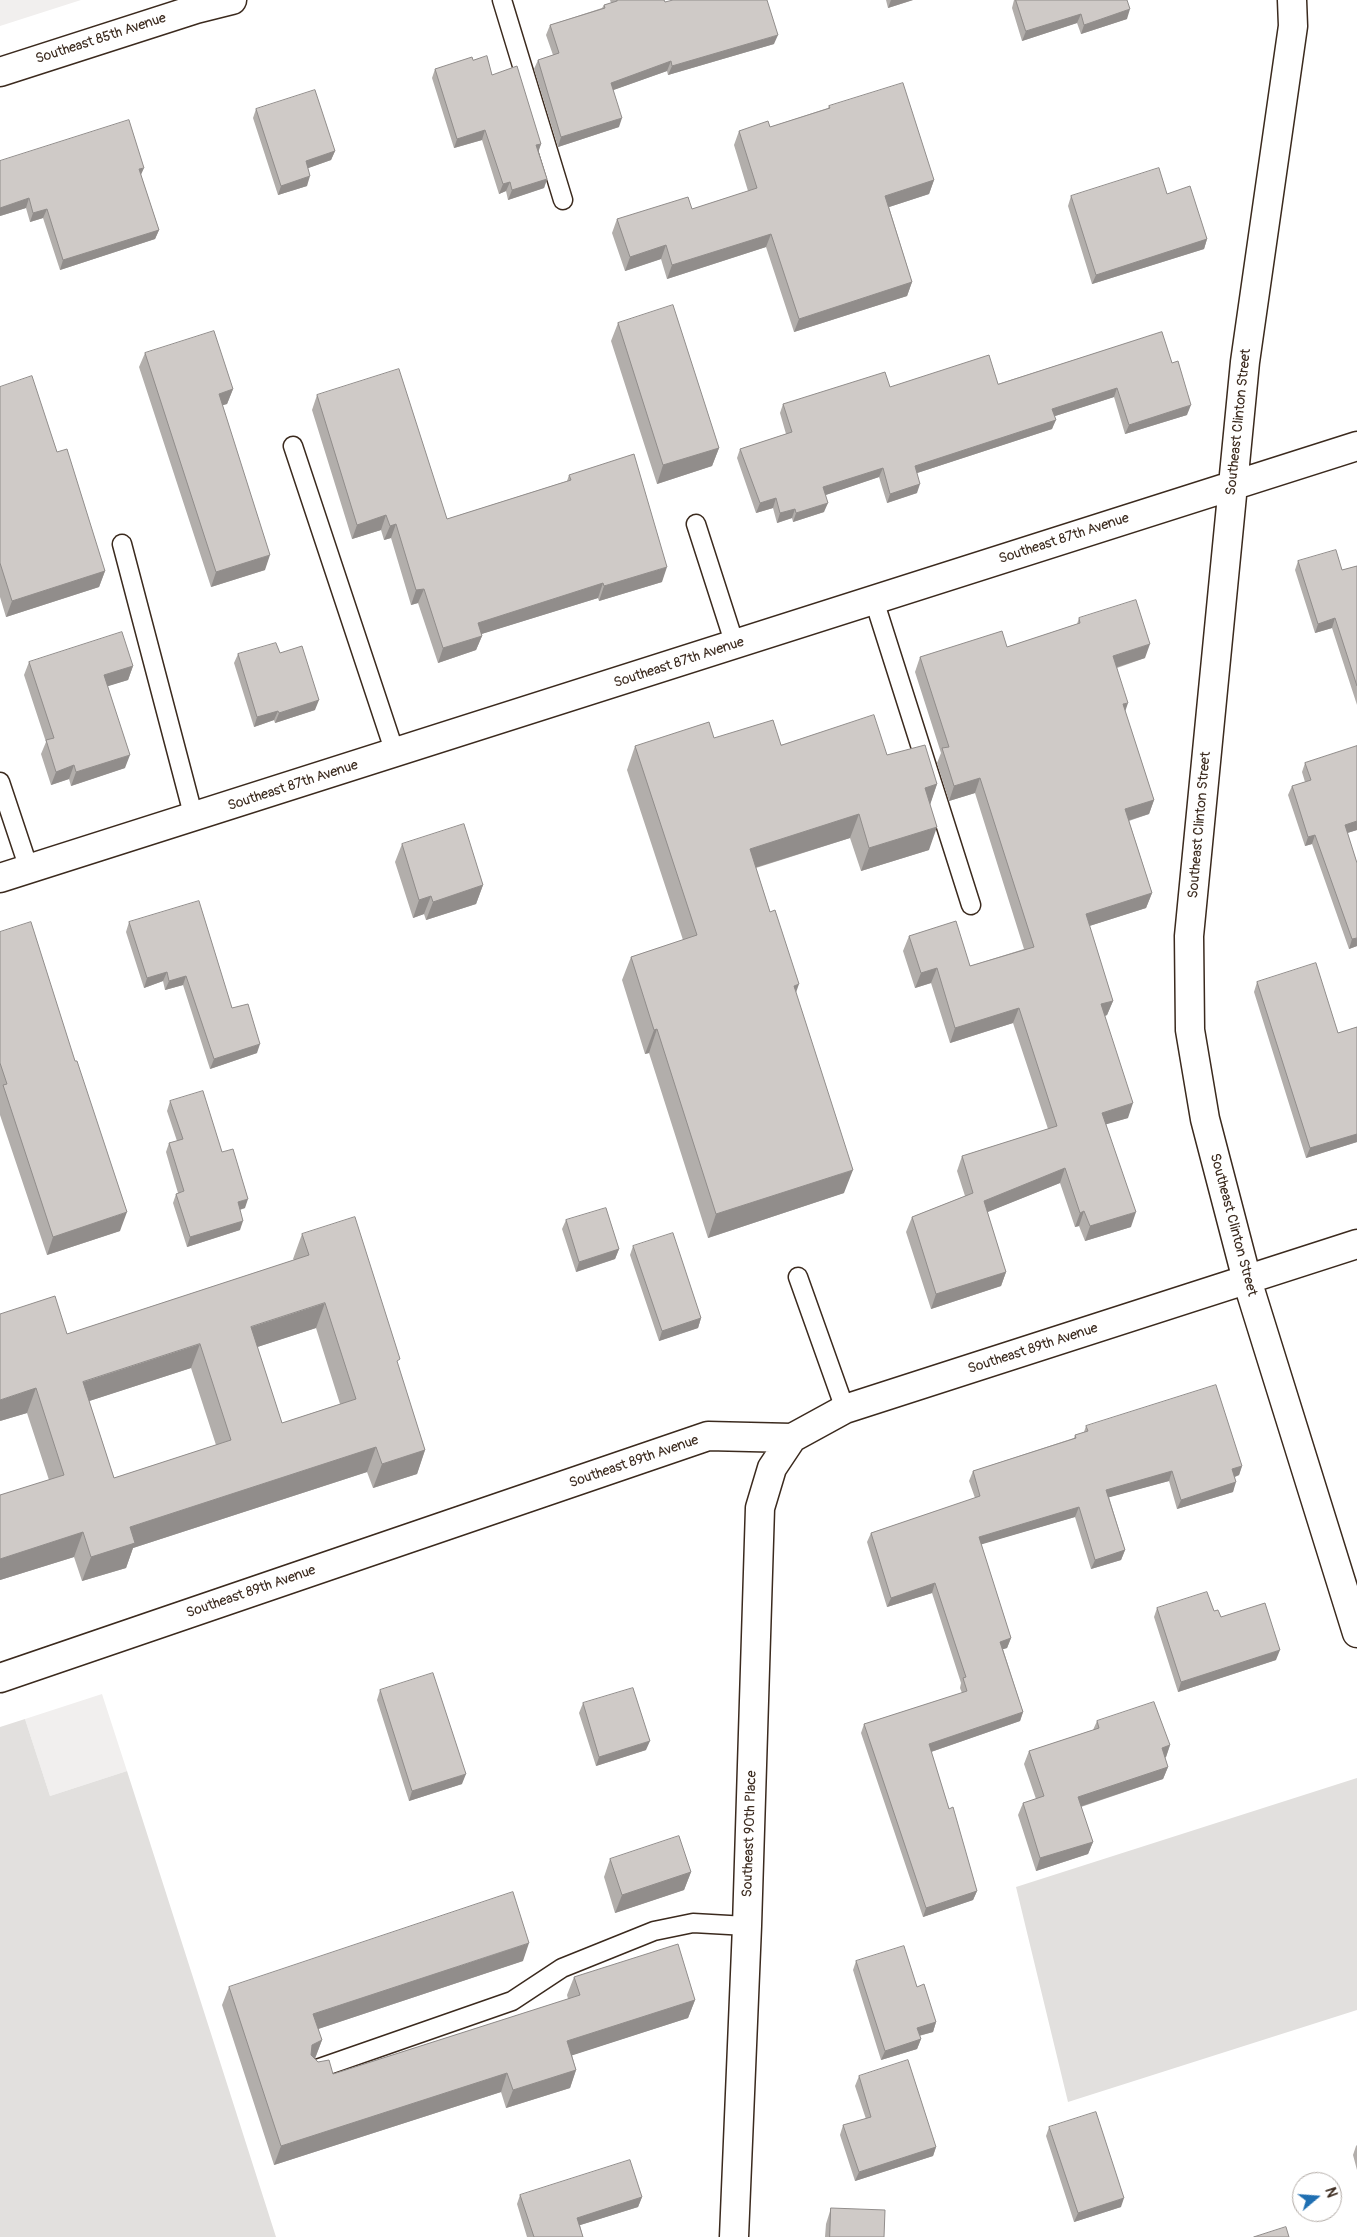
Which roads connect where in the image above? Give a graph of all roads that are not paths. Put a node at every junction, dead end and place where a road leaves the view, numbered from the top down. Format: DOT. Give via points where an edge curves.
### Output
graph roads {
  1 [pos="232,0"];
  2 [pos="502,0"];
  3 [pos="1292,0"];
  4 [pos="0,72"];
  5 [pos="563,200"];
  6 [pos="293,446"];
  7 [pos="1357,446"];
  8 [pos="1232,485"];
  9 [pos="696,524"];
  10 [pos="122,544"];
  11 [pos="874,600"];
  12 [pos="735,645"];
  13 [pos="395,753"];
  14 [pos="0,782"];
  15 [pos="194,818"];
  16 [pos="29,869"];
  17 [pos="0,878"];
  18 [pos="971,905"];
  19 [pos="1357,1244"];
  20 [pos="798,1277"];
  21 [pos="1247,1280"];
  22 [pos="845,1409"];
  23 [pos="792,1438"];
  24 [pos="1357,1632"];
  25 [pos="0,1678"];
  26 [pos="747,1926"];
  27 [pos="314,2070"];
  28 [pos="734,2237"];
  1 -- 4 [label="street, Southeast 85th Avenue"];
  2 -- 5 [label="lane"];
  3 -- 8 [label="street, Southeast Clinton Street" via="1293,26 1245,362"];
  6 -- 13 [label="lane"];
  7 -- 8 [label="street, Southeast 87th Avenue"];
  8 -- 11 [label="street, Southeast 87th Avenue"];
  8 -- 21 [label="street, Southeast Clinton Street" via="1189,936 1190,1030 1205,1119"];
  9 -- 12 [label="lane"];
  10 -- 15 [label="lane"];
  11 -- 12 [label="street, Southeast 87th Avenue"];
  11 -- 18 [label="lane"];
  12 -- 13 [label="street, Southeast 87th Avenue"];
  13 -- 15 [label="street, Southeast 87th Avenue"];
  14 -- 16 [label="lane"];
  15 -- 16 [label="street, Southeast 87th Avenue"];
  16 -- 17 [label="street, Southeast 87th Avenue"];
  19 -- 21 [label="street, Southeast 89th Avenue"];
  20 -- 22 [label="lane"];
  21 -- 22 [label="street, Southeast 89th Avenue"];
  21 -- 24 [label="street, Southeast Clinton Street"];
  22 -- 23 [label="street, Southeast 89th Avenue"];
  23 -- 25 [label="street, Southeast 89th Avenue" via="708,1436"];
  23 -- 26 [label="street, Southeast 90th Place" via="772,1468 760,1508"];
  26 -- 27 [label="lane" via="693,1923 654,1931 562,1968 512,2001"];
  26 -- 28 [label="street, Southeast 90th Place"];
}
